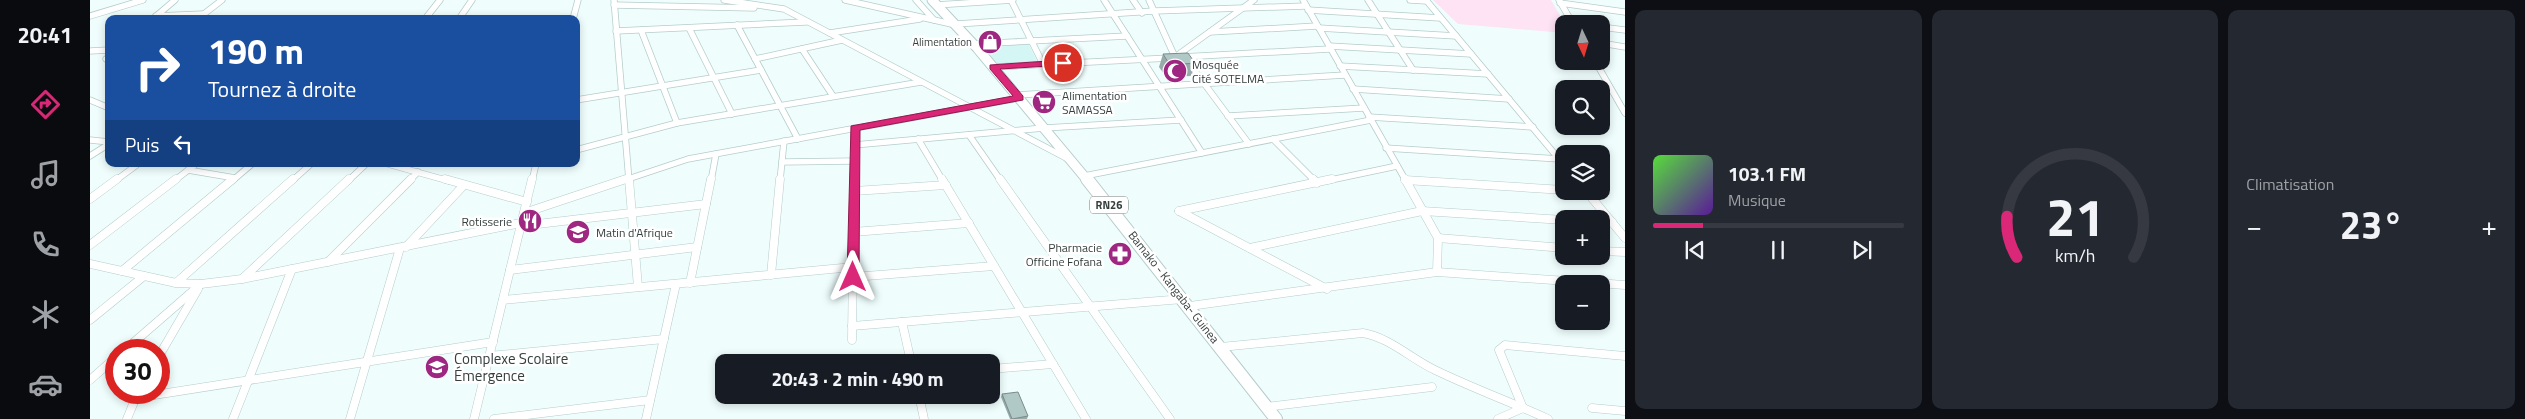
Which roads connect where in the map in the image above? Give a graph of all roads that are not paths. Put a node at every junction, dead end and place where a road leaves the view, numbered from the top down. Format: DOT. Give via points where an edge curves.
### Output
graph roads {
  1 [pos="143,0"];
  2 [pos="175,0"];
  3 [pos="222,0"];
  4 [pos="440,0"];
  5 [pos="472,0"];
  6 [pos="578,0"];
  7 [pos="724,0"];
  8 [pos="845,0"];
  9 [pos="869,0"];
  10 [pos="916,0"];
  11 [pos="1012,0"];
  12 [pos="1104,0"];
  13 [pos="1133,0"];
  14 [pos="1149,0"];
  15 [pos="1228,0"];
  16 [pos="1254,0"];
  17 [pos="1368,0"];
  18 [pos="1410,0"];
  19 [pos="1426,1"];
  20 [pos="1559,1"];
  21 [pos="614,2"];
  22 [pos="934,2"];
  23 [pos="1306,5"];
  24 [pos="874,7"];
  25 [pos="1235,8"];
  26 [pos="1243,8"];
  27 [pos="784,9"];
  28 [pos="1142,12"];
  29 [pos="1154,12"];
  30 [pos="1625,12"];
  31 [pos="203,14"];
  32 [pos="1377,14"];
  33 [pos="157,15"];
  34 [pos="187,15"];
  35 [pos="428,15"];
  36 [pos="462,15"];
  37 [pos="574,15"];
  38 [pos="1114,15"];
  39 [pos="1567,15"];
  40 [pos="90,16"];
  41 [pos="925,18"];
  42 [pos="1440,18"];
  43 [pos="934,20"];
  44 [pos="1021,20"];
  45 [pos="808,22"];
  46 [pos="737,25"];
  47 [pos="957,25"];
  48 [pos="1318,27"];
  49 [pos="689,28"];
  50 [pos="1610,28"];
  51 [pos="641,30"];
  52 [pos="1625,30"];
  53 [pos="616,31"];
  54 [pos="1209,32"];
  55 [pos="1389,32"];
  56 [pos="830,33"];
  57 [pos="1127,36"];
  58 [pos="1456,36"];
  59 [pos="842,40"];
  60 [pos="1032,41"];
  61 [pos="974,44"];
  62 [pos="1610,44"];
  63 [pos="1625,47"];
  64 [pos="1330,48"];
  65 [pos="802,49"];
  66 [pos="105,50"];
  67 [pos="1401,50"];
  68 [pos="90,51"];
  69 [pos="1471,54"];
  70 [pos="1175,57"];
  71 [pos="1184,57"];
  72 [pos="755,59"];
  73 [pos="1142,59"];
  74 [pos="1043,64"];
  75 [pos="1340,66"];
  76 [pos="993,67"];
  77 [pos="761,70"];
  78 [pos="1413,70"];
  79 [pos="1600,70"];
  80 [pos="1488,74"];
  81 [pos="1346,75"];
  82 [pos="714,78"];
  83 [pos="922,82"];
  84 [pos="1205,84"];
  85 [pos="663,86"];
  86 [pos="1159,86"];
  87 [pos="1353,89"];
  88 [pos="622,93"];
  89 [pos="833,96"];
  90 [pos="1018,96"];
  91 [pos="580,99"];
  92 [pos="1508,99"];
  93 [pos="90,100"];
  94 [pos="780,105"];
  95 [pos="105,106"];
  96 [pos="970,107"];
  97 [pos="1364,108"];
  98 [pos="1625,113"];
  99 [pos="732,114"];
  100 [pos="1228,116"];
  101 [pos="1370,118"];
  102 [pos="1180,120"];
  103 [pos="677,123"];
  104 [pos="854,128"];
  105 [pos="1044,128"];
  106 [pos="1532,128"];
  107 [pos="1015,131"];
  108 [pos="969,135"];
  109 [pos="625,137"];
  110 [pos="798,139"];
  111 [pos="918,139"];
  112 [pos="1273,139"];
  113 [pos="90,140"];
  114 [pos="784,141"];
  115 [pos="105,142"];
  116 [pos="1249,144"];
  117 [pos="854,145"];
  118 [pos="105,146"];
  119 [pos="1386,148"];
  120 [pos="580,149"];
  121 [pos="1202,153"];
  122 [pos="716,154"];
  123 [pos="1555,154"];
  124 [pos="90,156"];
  125 [pos="854,161"];
  126 [pos="1072,161"];
  127 [pos="1555,161"];
  128 [pos="782,162"];
  129 [pos="1397,166"];
  130 [pos="134,167"];
  131 [pos="192,167"];
  132 [pos="248,167"];
  133 [pos="307,167"];
  134 [pos="363,167"];
  135 [pos="399,167"];
  136 [pos="535,167"];
  137 [pos="188,170"];
  138 [pos="418,172"];
  139 [pos="1084,176"];
  140 [pos="629,177"];
  141 [pos="234,178"];
  142 [pos="1405,180"];
  143 [pos="1318,182"];
  144 [pos="464,185"];
  145 [pos="946,185"];
  146 [pos="1555,189"];
  147 [pos="854,191"];
  148 [pos="90,199"];
  149 [pos="1593,200"];
  150 [pos="527,202"];
  151 [pos="706,204"];
  152 [pos="1422,211"];
  153 [pos="524,213"];
  154 [pos="632,213"];
  155 [pos="1555,219"];
  156 [pos="1612,222"];
  157 [pos="969,223"];
  158 [pos="521,225"];
  159 [pos="853,232"];
  160 [pos="1438,238"];
  161 [pos="1625,238"];
  162 [pos="90,246"];
  163 [pos="403,247"];
  164 [pos="697,247"];
  165 [pos="1555,247"];
  166 [pos="1250,248"];
  167 [pos="1610,251"];
  168 [pos="1625,252"];
  169 [pos="635,255"];
  170 [pos="327,262"];
  171 [pos="91,265"];
  172 [pos="994,266"];
  173 [pos="853,267"];
  174 [pos="292,269"];
  175 [pos="510,270"];
  176 [pos="122,271"];
  177 [pos="1438,272"];
  178 [pos="771,275"];
  179 [pos="144,276"];
  180 [pos="853,277"];
  181 [pos="242,279"];
  182 [pos="690,282"];
  183 [pos="176,283"];
  184 [pos="200,284"];
  185 [pos="676,284"];
  186 [pos="1625,285"];
  187 [pos="638,288"];
  188 [pos="1327,289"];
  189 [pos="503,300"];
  190 [pos="1188,303"];
  191 [pos="1091,307"];
  192 [pos="1022,312"];
  193 [pos="90,320"];
  194 [pos="902,322"];
  195 [pos="852,326"];
  196 [pos="138,339"];
  197 [pos="169,339"];
  198 [pos="664,339"];
  199 [pos="852,340"];
  200 [pos="493,342"];
  201 [pos="1221,347"];
  202 [pos="909,354"];
  203 [pos="489,356"];
  204 [pos="1625,356"];
  205 [pos="367,362"];
  206 [pos="1053,364"];
  207 [pos="105,367"];
  208 [pos="1000,368"];
  209 [pos="90,380"];
  210 [pos="248,380"];
  211 [pos="1432,386"];
  212 [pos="170,390"];
  213 [pos="650,400"];
  214 [pos="133,404"];
  215 [pos="920,404"];
  216 [pos="1266,407"];
  217 [pos="1523,408"];
  218 [pos="1592,408"];
  219 [pos="1625,411"];
  220 [pos="127,419"];
  221 [pos="233,419"];
  222 [pos="350,419"];
  223 [pos="474,419"];
  224 [pos="494,419"];
  225 [pos="646,419"];
  226 [pos="924,419"];
  227 [pos="1086,419"];
  228 [pos="1170,419"];
  229 [pos="1276,419"];
  230 [pos="1498,419"];
  231 [pos="1548,419"];
  1 -- 40 [label="street"];
  2 -- 33 [label="street"];
  3 -- 31 [label="street"];
  4 -- 35 [label="street"];
  5 -- 36 [label="street"];
  6 -- 37 [label="street"];
  7 -- 27 [label="street"];
  8 -- 24 [label="street"];
  9 -- 24 [label="street"];
  10 -- 43 [label="street"];
  11 -- 22 [label="street"];
  11 -- 44 [label="street"];
  12 -- 38 [label="street"];
  13 -- 28 [label="street"];
  14 -- 29 [label="street"];
  15 -- 25 [label="street"];
  16 -- 26 [label="street"];
  17 -- 32 [label="street"];
  18 -- 19 [label="street"];
  19 -- 42 [label="street"];
  20 -- 30 [label="street"];
  20 -- 39 [label="street"];
  21 -- 27 [label="street"];
  21 -- 53 [label="street"];
  22 -- 47 [label="main road, Bamako - Kangaba- Guinea / RN26"];
  23 -- 26 [label="street"];
  23 -- 32 [label="street"];
  23 -- 48 [label="street"];
  24 -- 41 [label="street"];
  25 -- 26 [label="street"];
  25 -- 29 [label="street"];
  26 -- 54 [label="street"];
  27 -- 45 [label="street"];
  28 -- 29 [label="street"];
  28 -- 38 [label="street"];
  29 -- 70 [label="street"];
  31 -- 34 [label="street"];
  32 -- 42 [label="street"];
  32 -- 55 [label="street"];
  38 -- 44 [label="street"];
  38 -- 57 [label="street"];
  41 -- 43 [label="street"];
  41 -- 56 [label="street"];
  42 -- 58 [label="street"];
  43 -- 47 [label="street"];
  44 -- 47 [label="street"];
  44 -- 60 [label="street"];
  45 -- 46 [label="street"];
  45 -- 56 [label="street"];
  46 -- 49 [label="street"];
  46 -- 72 [label="street"];
  47 -- 61 [label="main road, Bamako - Kangaba- Guinea / RN26"];
  48 -- 54 [label="street"];
  48 -- 55 [label="street"];
  48 -- 64 [label="street"];
  49 -- 51 [label="street"];
  49 -- 82 [label="street"];
  50 -- 52 [label="street"];
  51 -- 53 [label="street"];
  51 -- 85 [label="street"];
  53 -- 88 [label="street"];
  54 -- 70 [label="street"];
  55 -- 58 [label="street"];
  55 -- 67 [label="street"];
  56 -- 59 [label="street"];
  57 -- 60 [label="street"];
  57 -- 73 [label="street"];
  58 -- 69 [label="street"];
  59 -- 65 [label="street"];
  59 -- 83 [label="street"];
  60 -- 61 [label="street"];
  60 -- 74 [label="street"];
  61 -- 76 [label="main road, Bamako - Kangaba- Guinea / RN26"];
  62 -- 63 [label="street"];
  64 -- 67 [label="street"];
  64 -- 71 [label="street"];
  64 -- 75 [label="street"];
  65 -- 72 [label="street"];
  65 -- 89 [label="street"];
  66 -- 68 [label="street"];
  67 -- 69 [label="street"];
  67 -- 78 [label="street"];
  69 -- 80 [label="street"];
  70 -- 71 [label="street"];
  70 -- 73 [label="street"];
  71 -- 84 [label="street"];
  72 -- 77 [label="street"];
  73 -- 74 [label="street"];
  73 -- 86 [label="street"];
  74 -- 76 [label="street"];
  75 -- 78 [label="street"];
  75 -- 81 [label="street"];
  76 -- 90 [label="main road, Bamako - Kangaba- Guinea / RN26"];
  77 -- 82 [label="street"];
  77 -- 94 [label="street"];
  78 -- 80 [label="street"];
  79 -- 98 [label="street"];
  80 -- 92 [label="street"];
  81 -- 84 [label="street"];
  81 -- 87 [label="street"];
  82 -- 85 [label="street"];
  82 -- 99 [label="street"];
  83 -- 89 [label="street"];
  83 -- 96 [label="street"];
  84 -- 86 [label="street"];
  84 -- 100 [label="street"];
  85 -- 88 [label="street"];
  85 -- 103 [label="street"];
  86 -- 90 [label="street"];
  86 -- 102 [label="street"];
  87 -- 92 [label="street"];
  87 -- 97 [label="street"];
  88 -- 91 [label="street"];
  88 -- 109 [label="street"];
  89 -- 94 [label="street"];
  90 -- 96 [label="street"];
  90 -- 105 [label="main road, Bamako - Kangaba- Guinea / RN26"];
  92 -- 106 [label="street"];
  93 -- 95 [label="street"];
  94 -- 99 [label="street"];
  94 -- 110 [label="street"];
  96 -- 104 [label="street"];
  96 -- 107 [label="street"];
  97 -- 100 [label="street"];
  97 -- 101 [label="street"];
  99 -- 103 [label="street"];
  100 -- 116 [label="street"];
  101 -- 106 [label="street"];
  101 -- 112 [label="street"];
  101 -- 119 [label="street"];
  102 -- 105 [label="street"];
  102 -- 121 [label="street"];
  103 -- 109 [label="street"];
  104 -- 110 [label="street"];
  104 -- 117 [label="street"];
  105 -- 107 [label="street"];
  105 -- 126 [label="main road, Bamako - Kangaba- Guinea / RN26"];
  106 -- 123 [label="street"];
  107 -- 108 [label="street"];
  107 -- 126 [label="street"];
  108 -- 111 [label="street"];
  108 -- 191 [label="street"];
  109 -- 120 [label="street"];
  109 -- 140 [label="street"];
  110 -- 114 [label="street"];
  111 -- 117 [label="street"];
  111 -- 145 [label="street"];
  112 -- 116 [label="street"];
  112 -- 143 [label="street"];
  113 -- 115 [label="street"];
  114 -- 122 [label="street"];
  114 -- 128 [label="street"];
  116 -- 121 [label="street"];
  117 -- 125 [label="street"];
  118 -- 124 [label="street"];
  119 -- 127 [label="street"];
  119 -- 129 [label="street"];
  121 -- 139 [label="street"];
  122 -- 140 [label="street"];
  122 -- 151 [label="street"];
  125 -- 128 [label="street"];
  125 -- 147 [label="street"];
  126 -- 139 [label="main road, Bamako - Kangaba- Guinea / RN26"];
  128 -- 178 [label="street"];
  129 -- 142 [label="street"];
  129 -- 143 [label="street"];
  130 -- 148 [label="street"];
  131 -- 137 [label="street"];
  132 -- 141 [label="street"];
  133 -- 183 [label="street"];
  134 -- 181 [label="street"];
  135 -- 138 [label="street"];
  136 -- 150 [label="street"];
  137 -- 141 [label="street"];
  137 -- 162 [label="street"];
  138 -- 144 [label="street"];
  138 -- 170 [label="street"];
  139 -- 190 [label="main road, Bamako - Kangaba- Guinea / RN26"];
  140 -- 153 [label="street"];
  140 -- 154 [label="street"];
  141 -- 176 [label="street"];
  142 -- 146 [label="street"];
  142 -- 152 [label="street"];
  143 -- 166 [label="street" via="1179,211"];
  144 -- 150 [label="street"];
  144 -- 163 [label="street"];
  145 -- 147 [label="street"];
  145 -- 157 [label="street"];
  147 -- 159 [label="street"];
  149 -- 156 [label="street"];
  150 -- 153 [label="street"];
  151 -- 154 [label="street"];
  151 -- 164 [label="street"];
  152 -- 155 [label="street"];
  152 -- 160 [label="street"];
  152 -- 166 [label="street"];
  153 -- 158 [label="street"];
  154 -- 158 [label="street"];
  154 -- 169 [label="street"];
  156 -- 161 [label="street"];
  157 -- 159 [label="street"];
  157 -- 172 [label="street"];
  158 -- 163 [label="street"];
  158 -- 175 [label="street"];
  159 -- 173 [label="street"];
  160 -- 165 [label="street"];
  160 -- 177 [label="street"];
  163 -- 170 [label="street"];
  163 -- 205 [label="street"];
  164 -- 169 [label="street"];
  164 -- 182 [label="street"];
  166 -- 188 [label="street"];
  167 -- 168 [label="street"];
  169 -- 175 [label="street"];
  169 -- 187 [label="street"];
  170 -- 174 [label="street"];
  171 -- 176 [label="street"];
  172 -- 180 [label="street"];
  172 -- 192 [label="street"];
  173 -- 178 [label="street"];
  173 -- 180 [label="street"];
  174 -- 181 [label="street"];
  174 -- 210 [label="street"];
  175 -- 189 [label="street"];
  176 -- 179 [label="street"];
  177 -- 186 [label="street"];
  177 -- 188 [label="street"];
  178 -- 182 [label="street"];
  179 -- 183 [label="street"];
  179 -- 193 [label="street"];
  180 -- 195 [label="street"];
  181 -- 184 [label="street"];
  182 -- 185 [label="street"];
  183 -- 184 [label="street"];
  184 -- 196 [label="street"];
  184 -- 197 [label="street"];
  185 -- 187 [label="street"];
  185 -- 198 [label="street"];
  187 -- 189 [label="street"];
  188 -- 190 [label="street"];
  189 -- 200 [label="street"];
  190 -- 191 [label="street"];
  190 -- 201 [label="main road, Bamako - Kangaba- Guinea / RN26"];
  191 -- 192 [label="street"];
  191 -- 228 [label="street"];
  192 -- 194 [label="street"];
  192 -- 206 [label="street"];
  194 -- 195 [label="street"];
  194 -- 202 [label="street"];
  195 -- 199 [label="street"];
  198 -- 203 [label="street"];
  198 -- 213 [label="street"];
  200 -- 203 [label="street"];
  200 -- 205 [label="street"];
  201 -- 216 [label="main road, Bamako - Kangaba- Guinea / RN26"];
  201 -- 217 [label="street" via="1373,334 1383,337 1422,363"];
  203 -- 223 [label="street"];
  204 -- 217 [label="street" via="1505,345 1499,350 1502,362"];
  205 -- 210 [label="street"];
  205 -- 222 [label="street"];
  206 -- 208 [label="street"];
  206 -- 227 [label="street"];
  207 -- 209 [label="street"];
  210 -- 212 [label="street"];
  210 -- 221 [label="street"];
  211 -- 216 [label="street"];
  213 -- 224 [label="street"];
  213 -- 225 [label="street"];
  214 -- 220 [label="street"];
  215 -- 226 [label="street"];
  216 -- 229 [label="main road, Bamako - Kangaba- Guinea / RN26"];
  217 -- 230 [label="street"];
  217 -- 231 [label="street"];
  218 -- 219 [label="street"];
}
